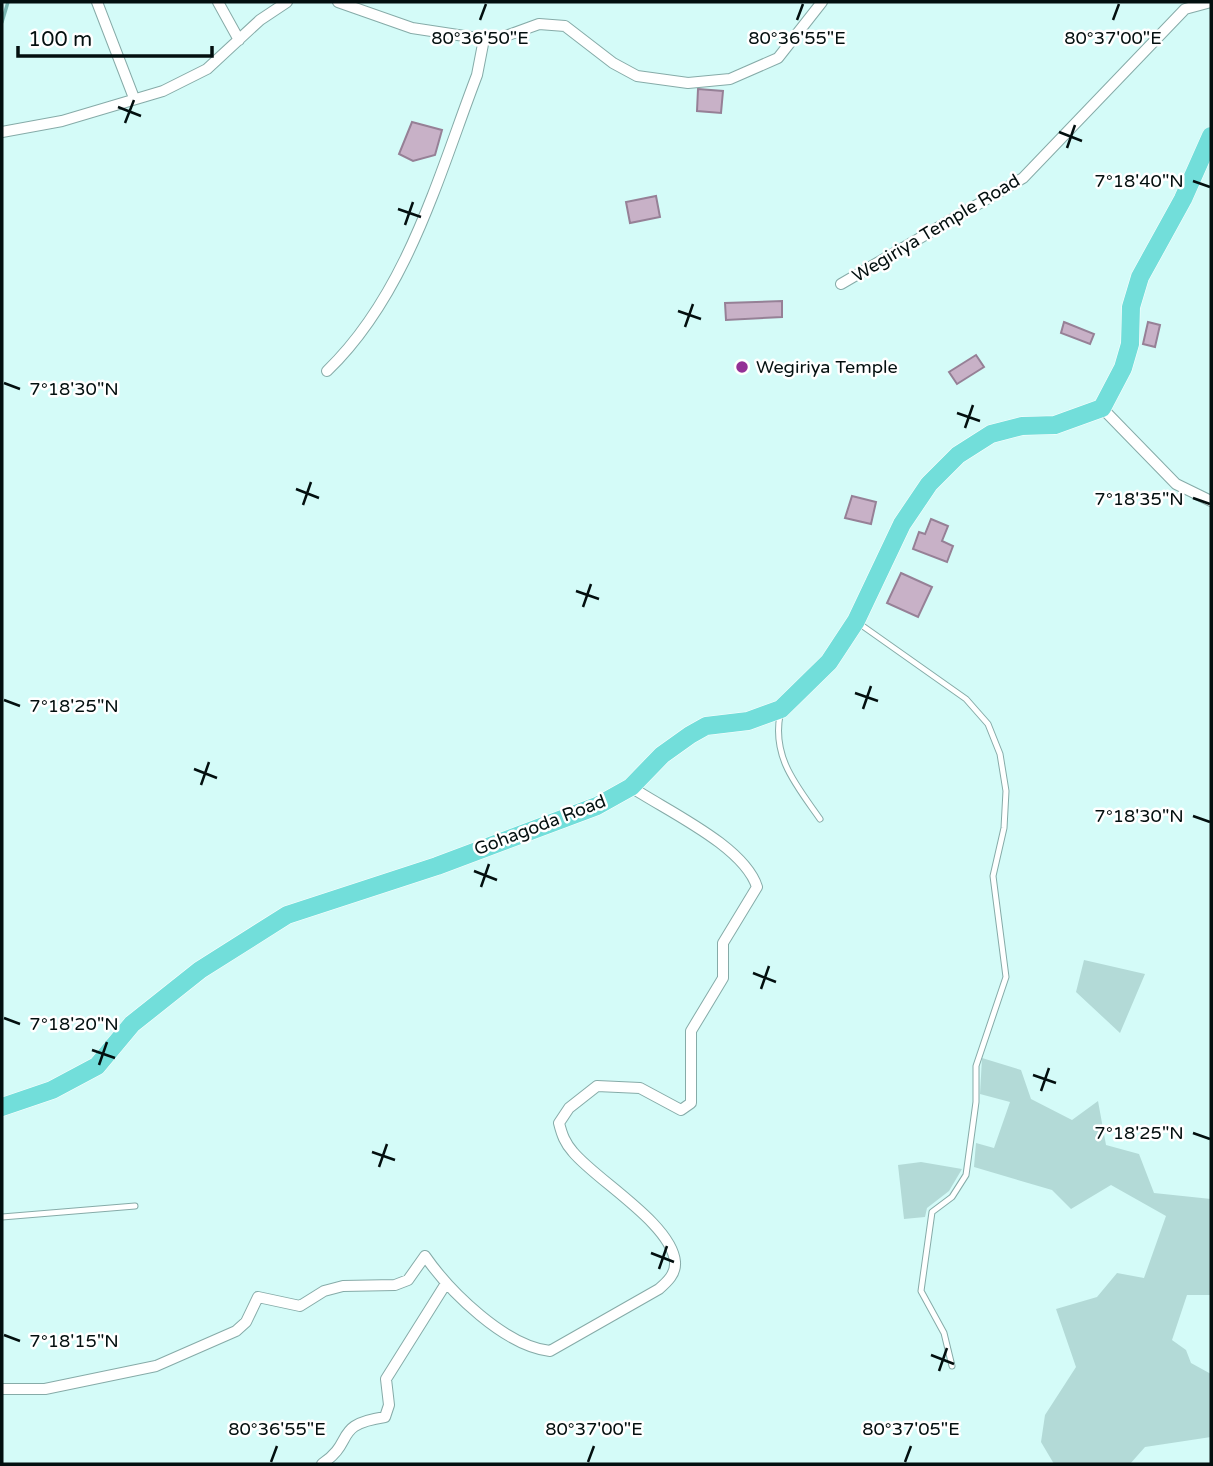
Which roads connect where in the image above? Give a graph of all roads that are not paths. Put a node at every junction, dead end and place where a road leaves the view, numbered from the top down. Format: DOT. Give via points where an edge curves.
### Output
graph roads {
  1 [pos="97,2"];
  2 [pos="218,2"];
  3 [pos="287,2"];
  4 [pos="338,2"];
  5 [pos="822,2"];
  6 [pos="1211,2"];
  7 [pos="484,39"];
  8 [pos="239,40"];
  9 [pos="134,98"];
  10 [pos="2,132"];
  11 [pos="1211,136"];
  12 [pos="841,284"];
  13 [pos="327,371"];
  14 [pos="1102,408"];
  15 [pos="1211,501"];
  16 [pos="856,621"];
  17 [pos="781,709"];
  18 [pos="631,787"];
  19 [pos="820,819"];
  20 [pos="2,1107"];
  21 [pos="135,1206"];
  22 [pos="2,1217"];
  23 [pos="445,1284"];
  24 [pos="952,1366"];
  25 [pos="2,1389"];
  26 [pos="322,1464"];
  1 -- 9 [label="street"];
  2 -- 8 [label="street"];
  3 -- 8 [label="street"];
  4 -- 7 [label="street" via="412,28"];
  5 -- 7 [label="street" via="778,58 730,79 688,83 637,76 565,26 539,24"];
  6 -- 12 [label="street, Wegiriya Temple Road" via="1185,9 1023,178"];
  7 -- 13 [label="street" via="477,75 392,288 356,343"];
  8 -- 9 [label="street" via="207,69 163,91"];
  9 -- 10 [label="street" via="62,121"];
  11 -- 14 [label="main road" via="1140,277 1131,307 1130,344"];
  14 -- 15 [label="street" via="1177,484"];
  14 -- 16 [label="main road, Gohagoda Road" via="1055,425 991,433 958,455 929,484 902,524"];
  16 -- 17 [label="main road, Gohagoda Road" via="829,662"];
  16 -- 24 [label="lane" via="966,699 988,724 1000,754 1006,791 1004,828 993,876 1006,977 976,1066 966,1175 952,1197 932,1212 921,1291 944,1333"];
  17 -- 18 [label="main road, Gohagoda Road" via="748,721 706,726 679,741"];
  17 -- 19 [label="lane" via="777,743 785,769"];
  18 -- 20 [label="main road, Gohagoda Road" via="597,806 437,866 287,915 200,970 132,1024 97,1066 52,1090"];
  18 -- 23 [label="street" via="715,839 753,874 757,887 723,943 723,978 691,1031 691,1103 681,1110 640,1088 597,1086 569,1108 559,1123 563,1139 574,1153 634,1205 667,1242 675,1262 671,1278 550,1352 534,1349 494,1325"];
  21 -- 22 [label="lane"];
  23 -- 25 [label="street" via="425,1256 408,1280 395,1284 324,1290 300,1306 258,1297 246,1322 236,1331 156,1366 45,1389"];
  23 -- 26 [label="street" via="386,1379 385,1417 359,1421 334,1456"];
}
